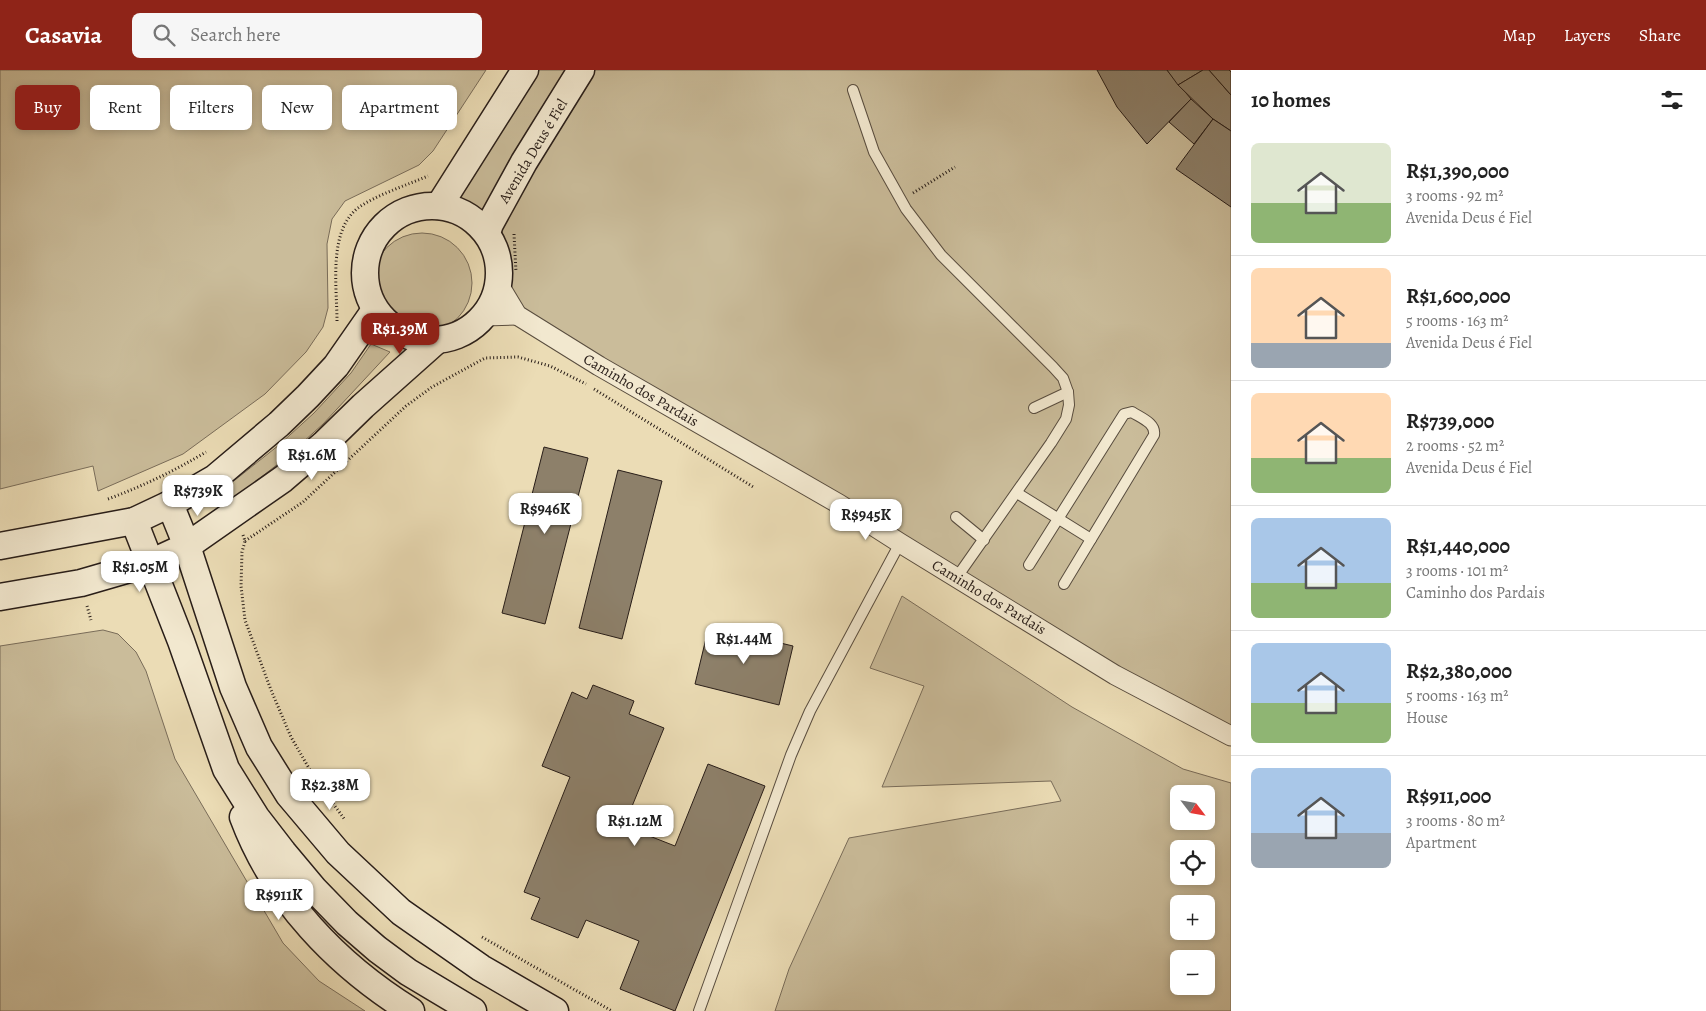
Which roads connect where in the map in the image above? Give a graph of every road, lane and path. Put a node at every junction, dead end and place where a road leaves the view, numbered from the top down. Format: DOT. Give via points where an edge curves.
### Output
graph roads {
  1 [pos="525,70"];
  2 [pos="581,70"];
  3 [pos="853,90"];
  4 [pos="955,167"];
  5 [pos="429,176"];
  6 [pos="916,192"];
  7 [pos="440,206"];
  8 [pos="514,231"];
  9 [pos="487,234"];
  10 [pos="507,280"];
  11 [pos="375,310"];
  12 [pos="517,315"];
  13 [pos="484,316"];
  14 [pos="334,328"];
  15 [pos="436,341"];
  16 [pos="1068,392"];
  17 [pos="1034,408"];
  18 [pos="207,451"];
  19 [pos="755,488"];
  20 [pos="1017,493"];
  21 [pos="99,503"];
  22 [pos="170,504"];
  23 [pos="956,517"];
  24 [pos="1058,518"];
  25 [pos="134,521"];
  26 [pos="1091,539"];
  27 [pos="984,540"];
  28 [pos="900,543"];
  29 [pos="0,546"];
  30 [pos="187,546"];
  31 [pos="150,563"];
  32 [pos="1029,565"];
  33 [pos="957,577"];
  34 [pos="1064,584"];
  35 [pos="0,597"];
  36 [pos="1231,736"];
  37 [pos="226,769"];
  38 [pos="345,821"];
  39 [pos="474,932"];
  40 [pos="411,1011"];
  41 [pos="473,1011"];
  42 [pos="555,1011"];
  43 [pos="612,1011"];
  44 [pos="699,1011"];
  1 -- 7 [label="main road"];
  2 -- 9 [label="main road, Avenida Deus é Fiel" via="524,162"];
  3 -- 16 [label="lane" via="874,152 906,209 941,255 1063,378"];
  4 -- 6 [label="path"];
  5 -- 14 [label="path" via="367,203 357,209 345,224 336,255 337,322"];
  7 -- 9 [label="main road" via="458,210"];
  7 -- 11 [label="main road" via="421,207 403,213 387,223 375,238 367,255 365,274"];
  8 -- 10 [label="path"];
  9 -- 10 [label="main road" via="497,253 500,276"];
  10 -- 12 [label="street, Caminho dos Pardais"];
  10 -- 13 [label="main road"];
  11 -- 15 [label="main road" via="402,334 418,340"];
  11 -- 22 [label="main road" via="336,366 279,424 215,478"];
  12 -- 13 [label="street"];
  12 -- 28 [label="street, Caminho dos Pardais"];
  13 -- 15 [label="main road" via="472,328 455,337"];
  15 -- 30 [label="main road" via="283,478"];
  16 -- 17 [label="lane"];
  16 -- 20 [label="lane" via="1066,419"];
  18 -- 21 [label="path" via="151,482"];
  19 -- 38 [label="path" via="586,384 550,366 518,357 485,358 432,387 406,406 303,502 245,541 242,552 240,586 245,620 271,690 291,737"];
  20 -- 24 [label="lane"];
  20 -- 27 [label="lane"];
  22 -- 25 [label="main road"];
  22 -- 30 [label="main road"];
  23 -- 27 [label="lane"];
  24 -- 26 [label="lane"];
  24 -- 26 [label="lane" via="1124,414 1132,412 1152,425 1154,435"];
  24 -- 32 [label="lane"];
  25 -- 29 [label="main road"];
  25 -- 31 [label="main road"];
  26 -- 34 [label="lane"];
  27 -- 33 [label="lane"];
  28 -- 33 [label="street, Caminho dos Pardais"];
  28 -- 44 [label="lane" via="810,711 790,755"];
  30 -- 31 [label="main road"];
  30 -- 42 [label="main road" via="233,687 259,747 289,795 338,854 401,912 481,968"];
  31 -- 35 [label="main road" via="81,583"];
  31 -- 37 [label="main road"];
  33 -- 36 [label="street, Caminho dos Pardais" via="1115,674"];
  37 -- 40 [label="main road" via="263,860 310,928 340,959"];
  37 -- 41 [label="main road" via="283,852 347,923 408,972"];
  39 -- 43 [label="path"];
}
